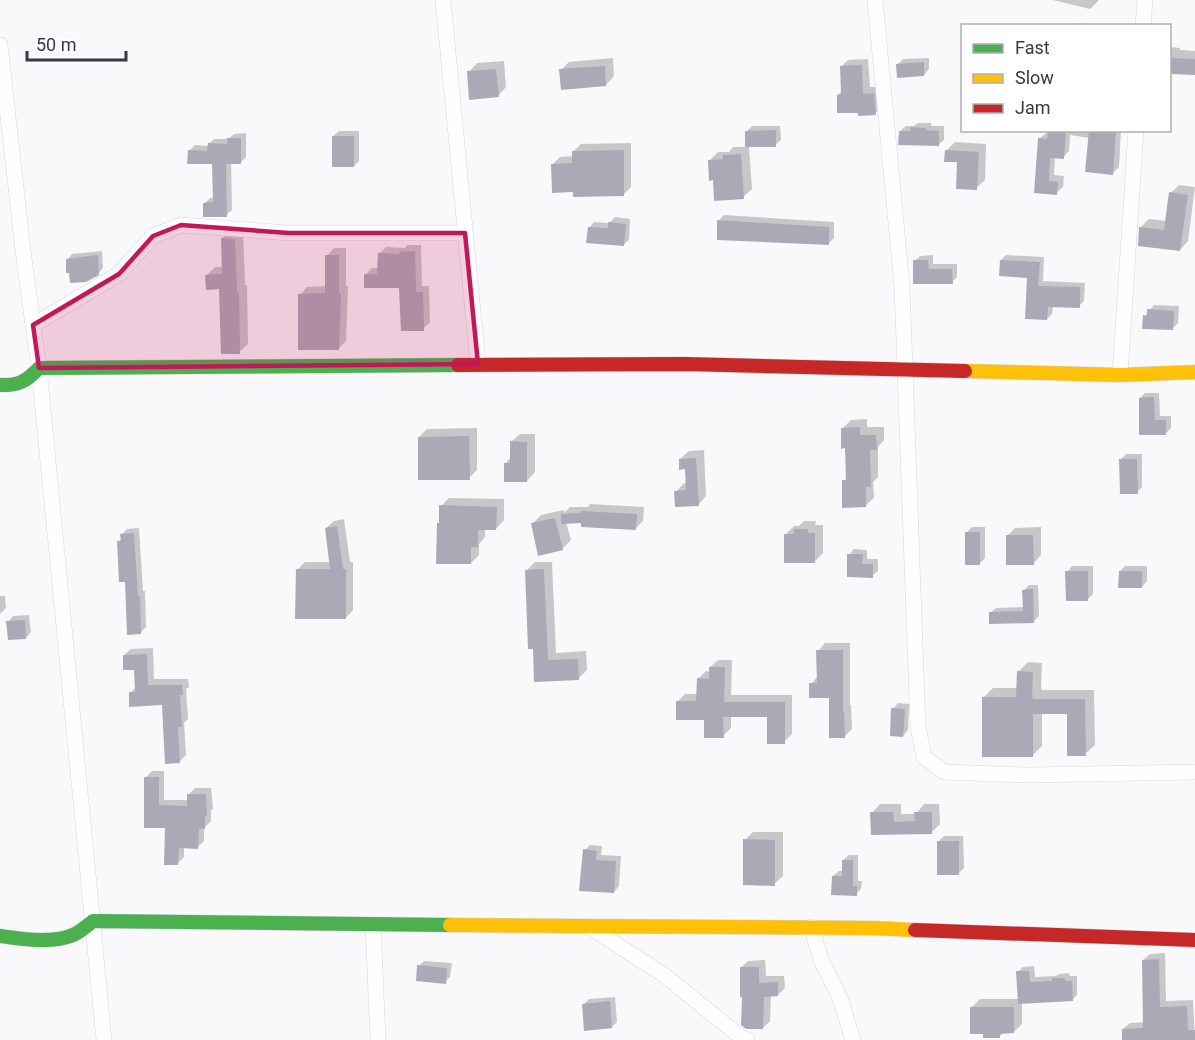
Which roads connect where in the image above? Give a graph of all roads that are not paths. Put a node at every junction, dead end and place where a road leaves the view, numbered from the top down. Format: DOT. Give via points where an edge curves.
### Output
graph roads {
  1 [pos="443,0"];
  2 [pos="875,0"];
  3 [pos="1145,0"];
  4 [pos="1143,24"];
  5 [pos="0,45"];
  6 [pos="1136,132"];
  7 [pos="465,233"];
  8 [pos="33,325"];
  9 [pos="478,364"];
  10 [pos="39,368"];
  11 [pos="905,370"];
  12 [pos="1195,372"];
  13 [pos="1120,375"];
  14 [pos="0,385"];
  15 [pos="1195,772"];
  16 [pos="93,921"];
  17 [pos="373,925"];
  18 [pos="588,926"];
  19 [pos="811,927"];
  20 [pos="0,936"];
  21 [pos="1195,940"];
  22 [pos="104,1040"];
  23 [pos="378,1040"];
  24 [pos="747,1040"];
  25 [pos="853,1040"];
  1 -- 7 [label="street"];
  2 -- 11 [label="street" via="902,287"];
  3 -- 4 [label="street"];
  5 -- 8 [label="street"];
  6 -- 13 [label="street"];
  7 -- 8 [label="street" via="289,233 181,225 153,236 119,274"];
  7 -- 9 [label="street"];
  8 -- 10 [label="street"];
  9 -- 10 [label="street"];
  9 -- 11 [label="street"];
  10 -- 14 [label="street" via="28,380"];
  10 -- 16 [label="street"];
  11 -- 13 [label="street"];
  11 -- 15 [label="street" via="918,728 924,757 944,771 954,772"];
  12 -- 13 [label="street"];
  16 -- 17 [label="street"];
  16 -- 20 [label="street" via="73,934 49,939"];
  16 -- 22 [label="street"];
  17 -- 18 [label="street"];
  17 -- 23 [label="street"];
  18 -- 19 [label="street"];
  18 -- 24 [label="street" via="664,975"];
  19 -- 21 [label="street"];
  19 -- 25 [label="street"];
}
